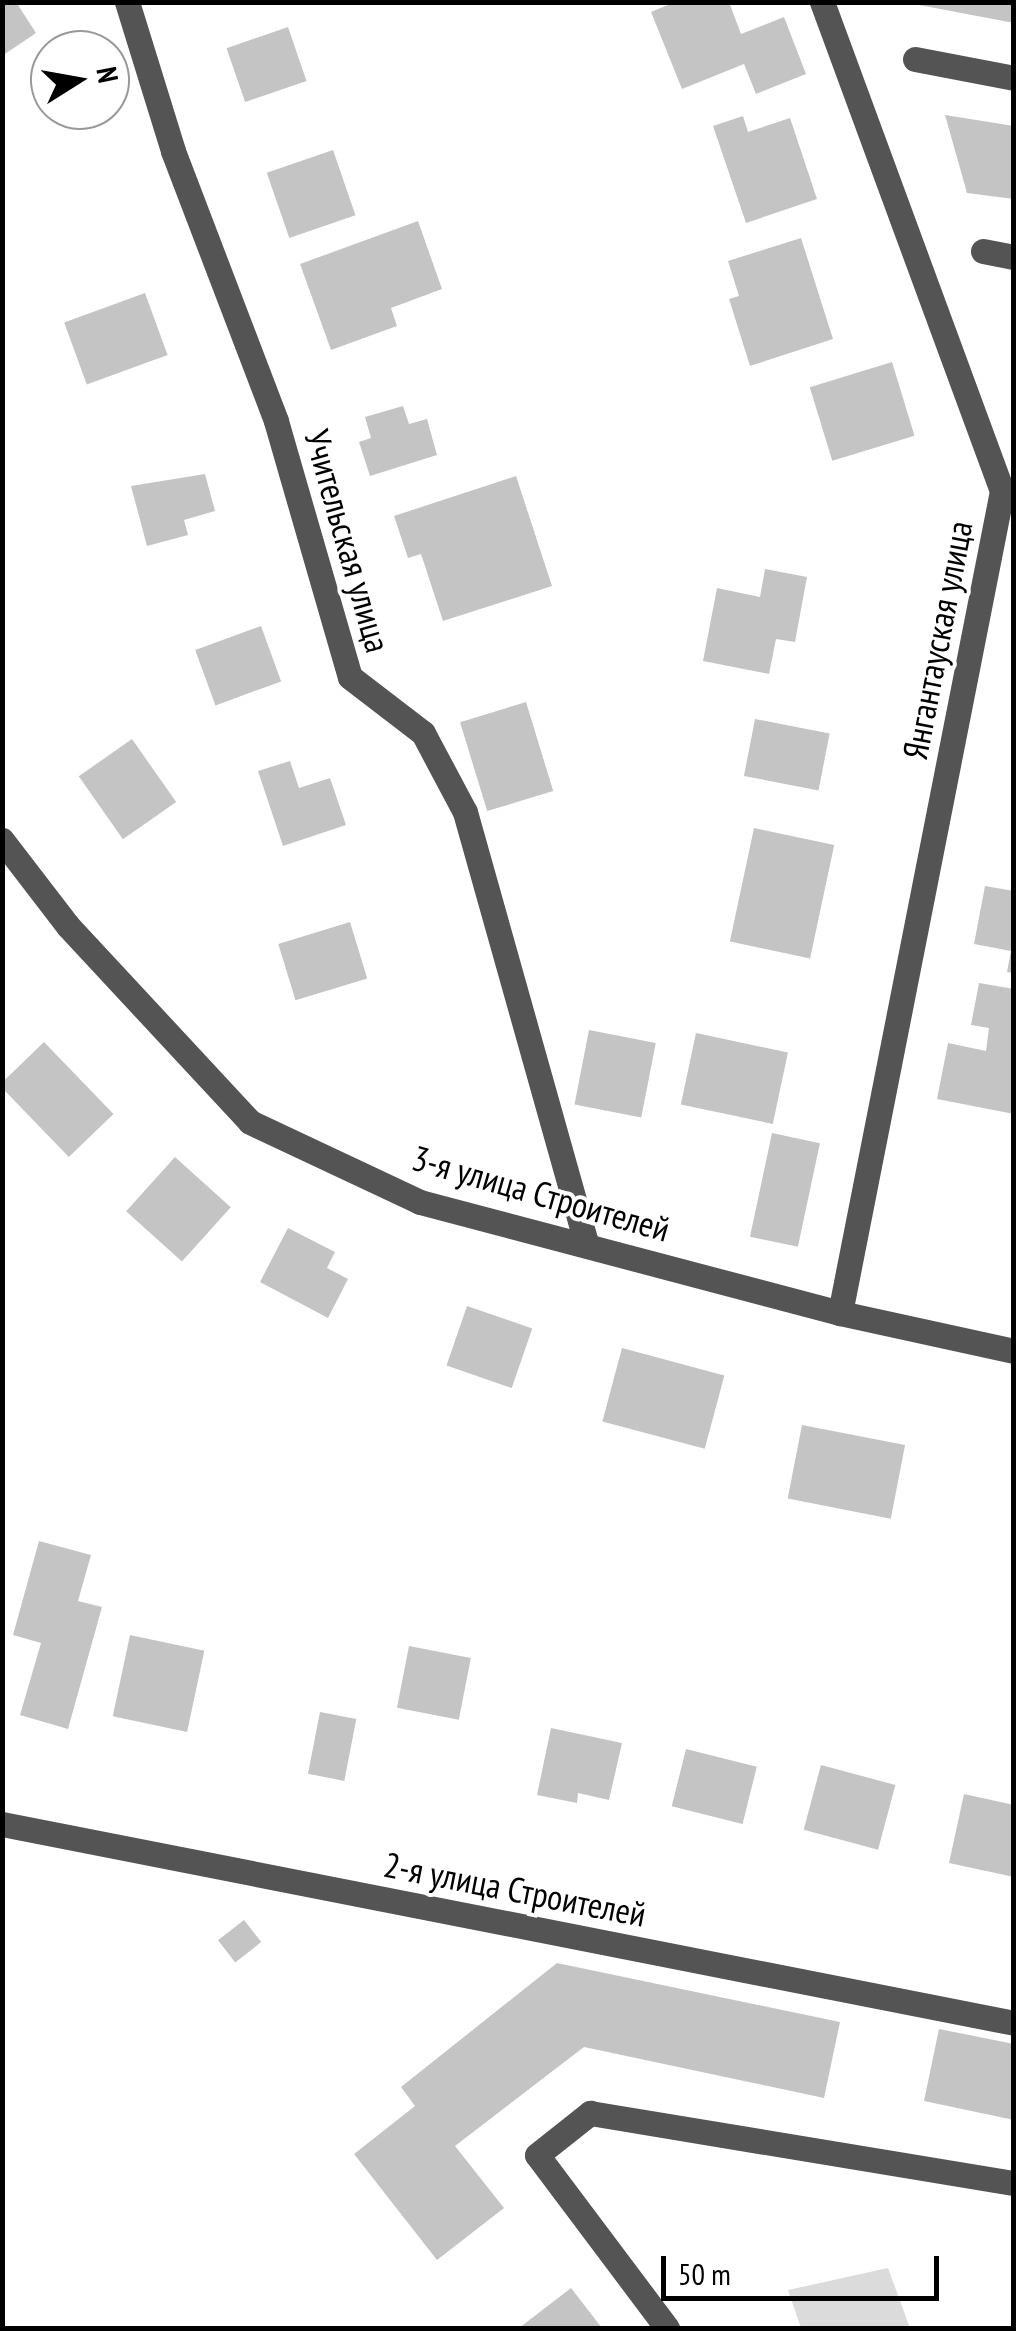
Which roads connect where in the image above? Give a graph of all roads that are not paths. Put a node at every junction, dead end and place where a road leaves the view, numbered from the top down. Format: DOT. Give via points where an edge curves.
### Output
graph roads {
  1 [pos="128,2"];
  2 [pos="822,2"];
  3 [pos="915,59"];
  4 [pos="1014,78"];
  5 [pos="982,251"];
  6 [pos="1014,257"];
  7 [pos="2,840"];
  8 [pos="586,1243"];
  9 [pos="840,1313"];
  10 [pos="1014,1351"];
  11 [pos="2,1824"];
  12 [pos="1014,2022"];
  13 [pos="1014,2183"];
  14 [pos="667,2328"];
  1 -- 8 [label="street, Учительская улица" via="172,151 276,421 350,678 424,733 465,812"];
  2 -- 9 [label="street, Янгантауская улица" via="1002,492"];
  3 -- 4 [label="street"];
  5 -- 6 [label="street"];
  7 -- 8 [label="street, 3-я улица Строителей" via="68,926 250,1122 420,1202"];
  8 -- 9 [label="street, 3-я улица Строителей"];
  9 -- 10 [label="street, 3-я улица Строителей"];
  11 -- 12 [label="street, 2-я улица Строителей"];
  13 -- 14 [label="street" via="590,2113 537,2155"];
}
